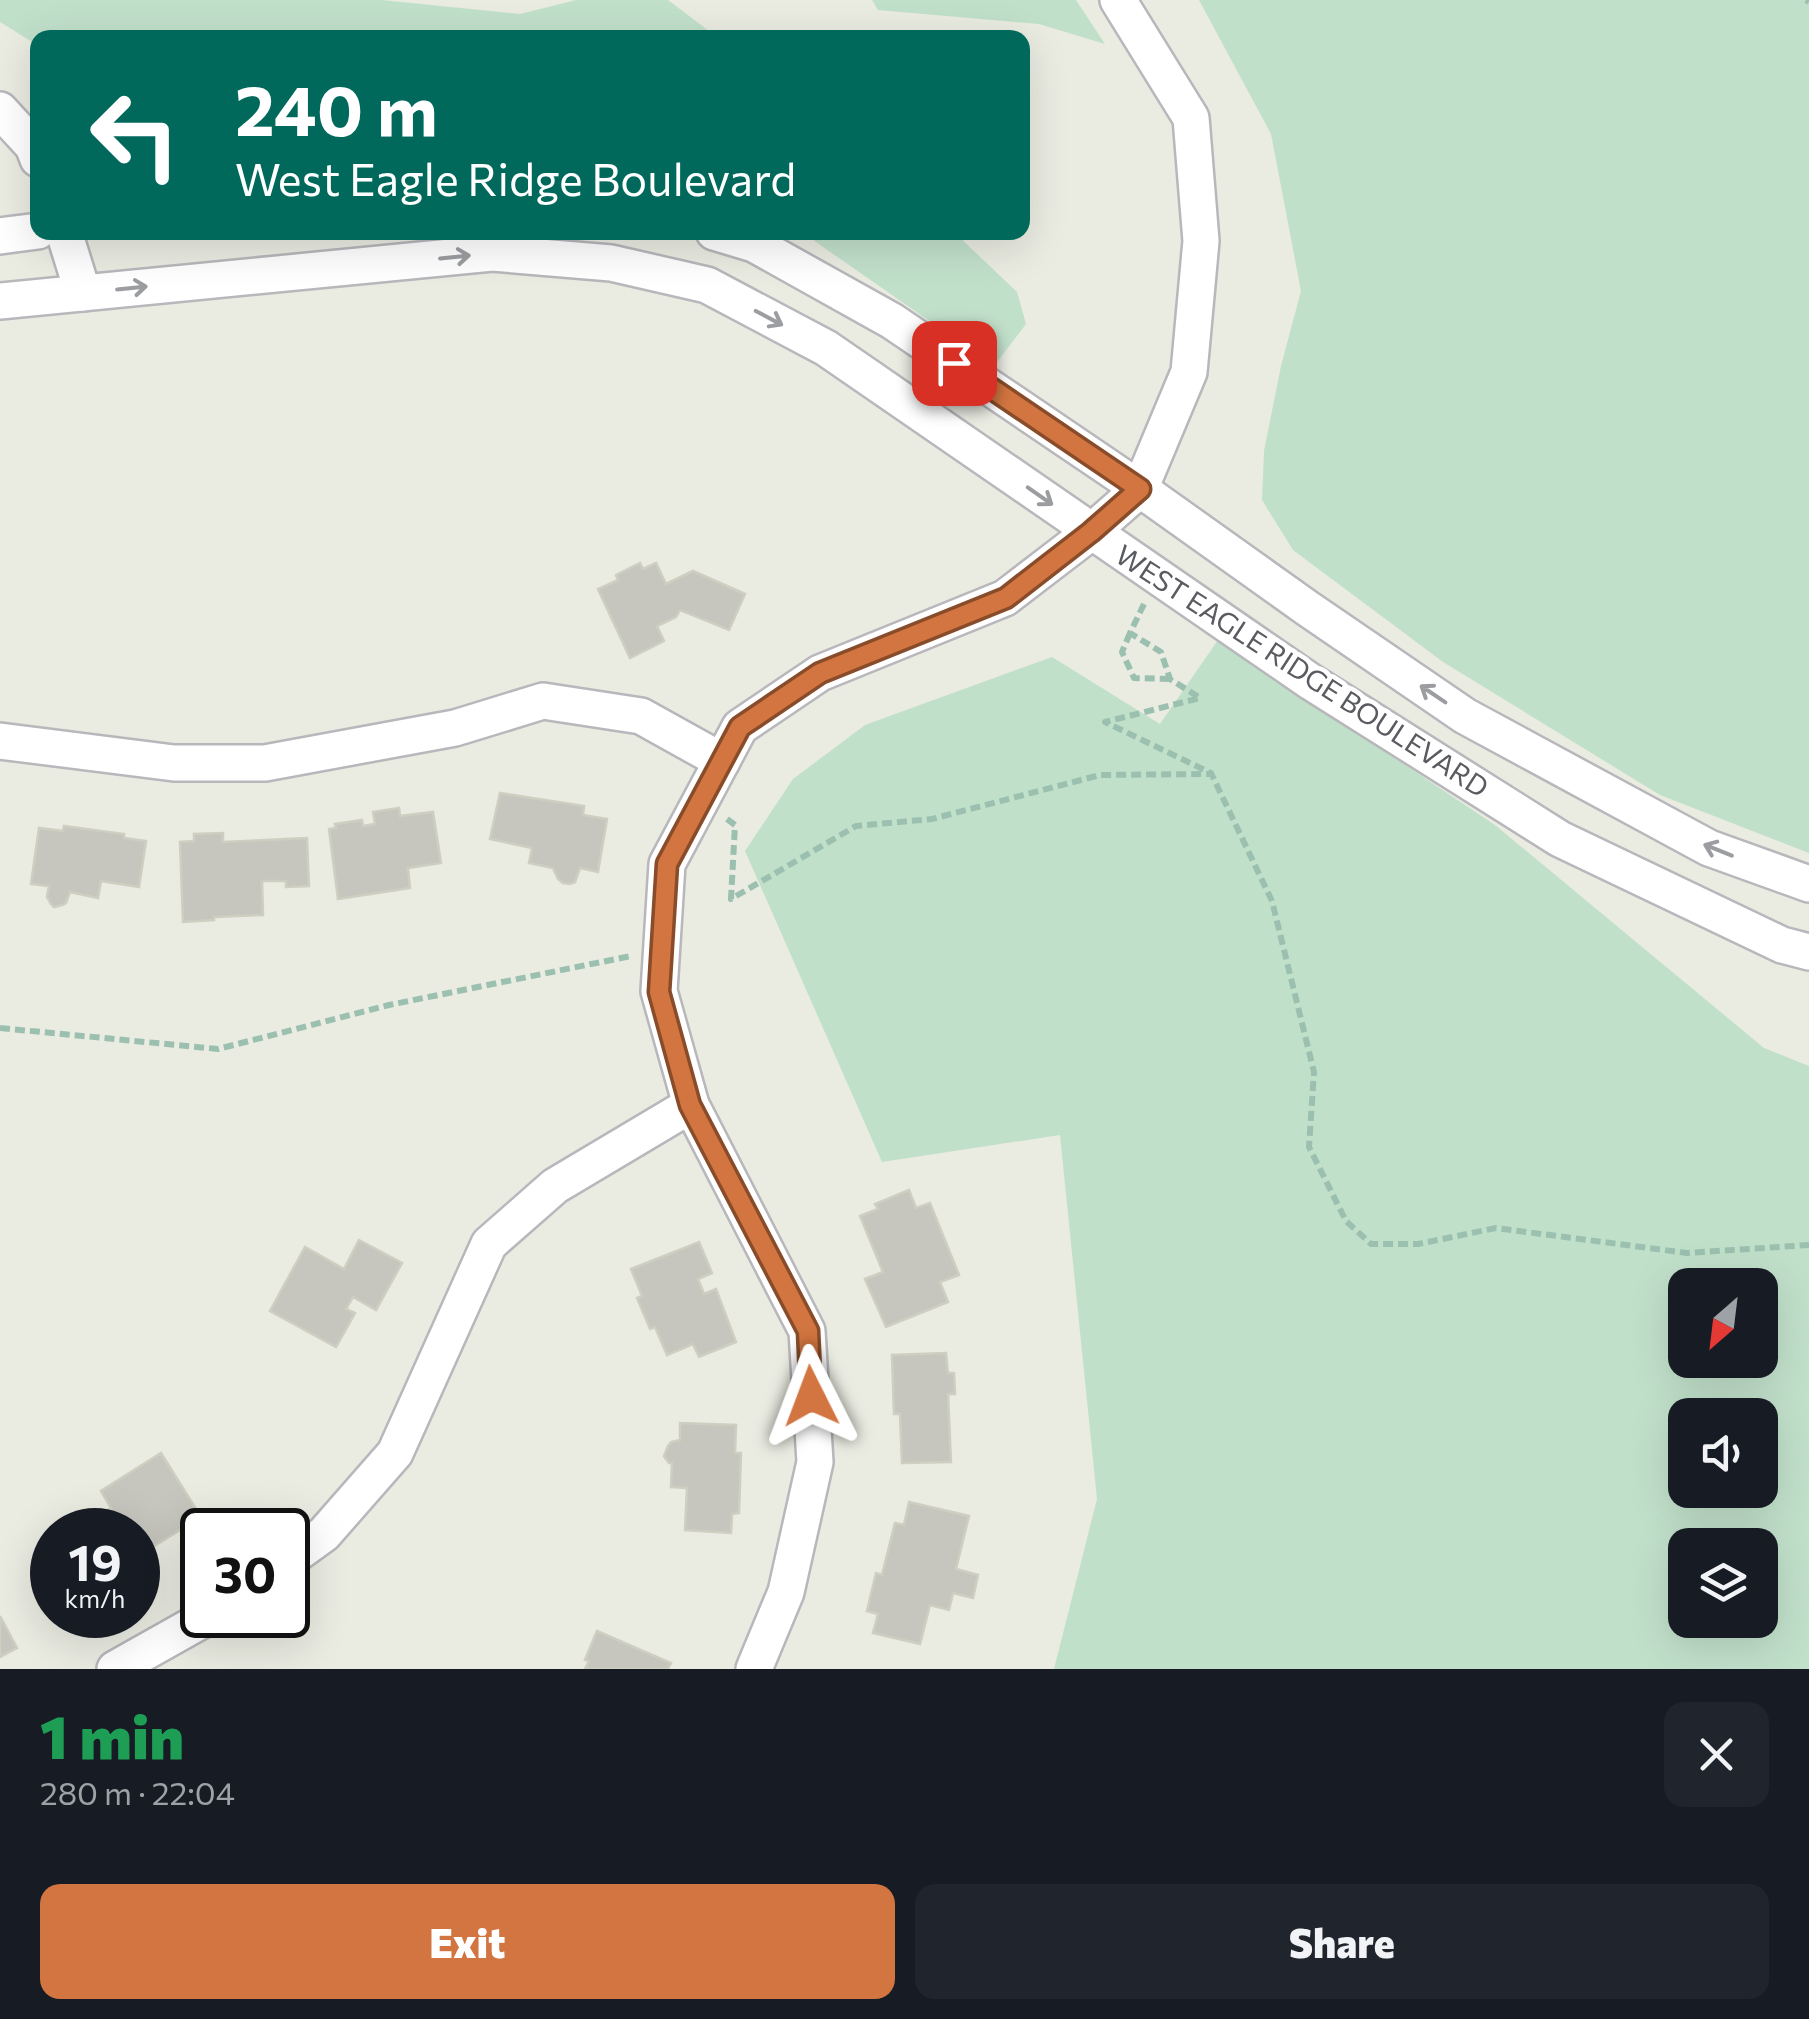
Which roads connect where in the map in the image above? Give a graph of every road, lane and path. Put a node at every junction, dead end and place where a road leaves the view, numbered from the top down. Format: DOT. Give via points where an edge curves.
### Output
graph roads {
  1 [pos="1118,0"];
  2 [pos="0,110"];
  3 [pos="30,143"];
  4 [pos="30,233"];
  5 [pos="0,236"];
  6 [pos="66,240"];
  7 [pos="741,240"];
  8 [pos="83,293"];
  9 [pos="0,302"];
  10 [pos="1140,489"];
  11 [pos="1091,532"];
  12 [pos="1156,576"];
  13 [pos="1130,633"];
  14 [pos="1170,679"];
  15 [pos="0,741"];
  16 [pos="722,762"];
  17 [pos="1211,774"];
  18 [pos="701,801"];
  19 [pos="1809,884"];
  20 [pos="662,950"];
  21 [pos="1809,952"];
  22 [pos="0,1028"];
  23 [pos="690,1105"];
  24 [pos="1809,1245"];
  25 [pos="310,1544"];
  26 [pos="180,1632"];
  27 [pos="115,1669"];
  28 [pos="754,1669"];
  1 -- 10 [label="street" via="1191,118 1201,241 1189,372"];
  2 -- 3 [label="street"];
  4 -- 5 [label="street"];
  6 -- 8 [label="street"];
  7 -- 10 [label="street, WEST EAGLE RIDGE BOULEVARD" via="892,322"];
  8 -- 9 [label="street, WEST EAGLE RIDGE BOULEVARD"];
  8 -- 11 [label="street, WEST EAGLE RIDGE BOULEVARD, one-way" via="492,253 611,264 707,285 826,348"];
  10 -- 11 [label="street"];
  19 -- 10 [label="street, WEST EAGLE RIDGE BOULEVARD, one-way" via="1710,848 1466,716"];
  11 -- 12 [label="street, WEST EAGLE RIDGE BOULEVARD"];
  11 -- 16 [label="street" via="1006,598 820,673 740,727"];
  12 -- 13 [label="path"];
  12 -- 21 [label="street, WEST EAGLE RIDGE BOULEVARD" via="1560,839 1782,946"];
  13 -- 14 [label="path" via="1161,652"];
  13 -- 14 [label="path" via="1122,652 1134,678"];
  14 -- 17 [label="path" via="1200,698 1105,722"];
  15 -- 16 [label="street" via="174,763 264,763 455,728 544,701 641,716"];
  16 -- 18 [label="street"];
  17 -- 18 [label="path" via="1100,775 932,819 856,826 731,898 735,825"];
  17 -- 24 [label="path" via="1272,901 1314,1072 1309,1147 1346,1221 1372,1244 1418,1244 1496,1228 1687,1253"];
  18 -- 20 [label="street" via="667,864"];
  20 -- 22 [label="path" via="389,1005 218,1049"];
  20 -- 23 [label="street" via="659,992"];
  23 -- 25 [label="street" via="556,1186 490,1244 395,1453"];
  23 -- 28 [label="street" via="808,1331 814,1462 786,1592"];
  26 -- 27 [label="street"];
}
